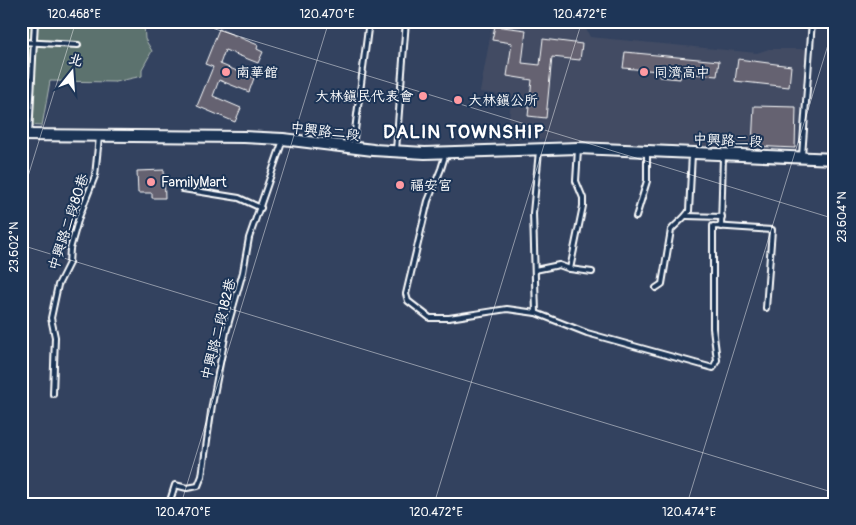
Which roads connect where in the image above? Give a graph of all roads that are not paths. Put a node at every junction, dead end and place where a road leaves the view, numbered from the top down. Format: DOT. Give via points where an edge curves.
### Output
graph roads {
  1 [pos="35,21"];
  2 [pos="369,21"];
  3 [pos="406,21"];
  4 [pos="812,21"];
  5 [pos="21,42"];
  6 [pos="34,42"];
  7 [pos="78,45"];
  8 [pos="25,135"];
  9 [pos="99,135"];
  10 [pos="283,139"];
  11 [pos="353,148"];
  12 [pos="539,148"];
  13 [pos="578,148"];
  14 [pos="647,151"];
  15 [pos="395,152"];
  16 [pos="446,153"];
  17 [pos="692,153"];
  18 [pos="723,154"];
  19 [pos="802,156"];
  20 [pos="835,159"];
  21 [pos="183,189"];
  22 [pos="261,208"];
  23 [pos="636,216"];
  24 [pos="686,216"];
  25 [pos="722,217"];
  26 [pos="721,227"];
  27 [pos="570,269"];
  28 [pos="535,270"];
  29 [pos="592,272"];
  30 [pos="656,288"];
  31 [pos="766,308"];
  32 [pos="536,313"];
  33 [pos="53,394"];
  34 [pos="169,504"];
  1 -- 6 [label="lane"];
  2 -- 11 [label="lane"];
  3 -- 15 [label="lane"];
  4 -- 19 [label="lane"];
  5 -- 6 [label="lane"];
  6 -- 7 [label="lane"];
  6 -- 8 [label="lane"];
  8 -- 9 [label="main road, 中興路二段"];
  9 -- 10 [label="main road, 中興路二段"];
  9 -- 33 [label="lane, 中興路二段80巷" via="95,176 79,217 69,263 58,285 51,318 55,338"];
  10 -- 11 [label="main road, 中興路二段"];
  10 -- 22 [label="lane, 中興路二段182巷"];
  11 -- 15 [label="main road, 中興路二段"];
  12 -- 13 [label="main road, 中興路二段"];
  12 -- 16 [label="main road, 中興路二段"];
  12 -- 28 [label="lane" via="533,213"];
  13 -- 14 [label="main road, 中興路二段"];
  13 -- 27 [label="lane" via="576,181 583,206"];
  14 -- 17 [label="main road, 中興路二段"];
  14 -- 23 [label="lane" via="647,180"];
  15 -- 16 [label="main road, 中興路二段"];
  16 -- 32 [label="lane" via="428,201 406,294 408,301 430,318 507,309"];
  17 -- 18 [label="main road, 中興路二段"];
  17 -- 24 [label="lane" via="689,211"];
  18 -- 19 [label="main road, 中興路二段"];
  18 -- 25 [label="lane"];
  19 -- 20 [label="main road, 中興路二段"];
  21 -- 22 [label="lane" via="239,198"];
  22 -- 34 [label="lane, 中興路二段182巷" via="226,332 202,476 198,486 175,485"];
  24 -- 25 [label="lane"];
  24 -- 30 [label="lane" via="672,230 662,284"];
  25 -- 26 [label="lane"];
  26 -- 31 [label="lane" via="772,230"];
  26 -- 32 [label="lane" via="713,226 717,360 713,368 588,333"];
  27 -- 28 [label="lane" via="559,265"];
  27 -- 29 [label="lane"];
  28 -- 32 [label="lane"];
}
